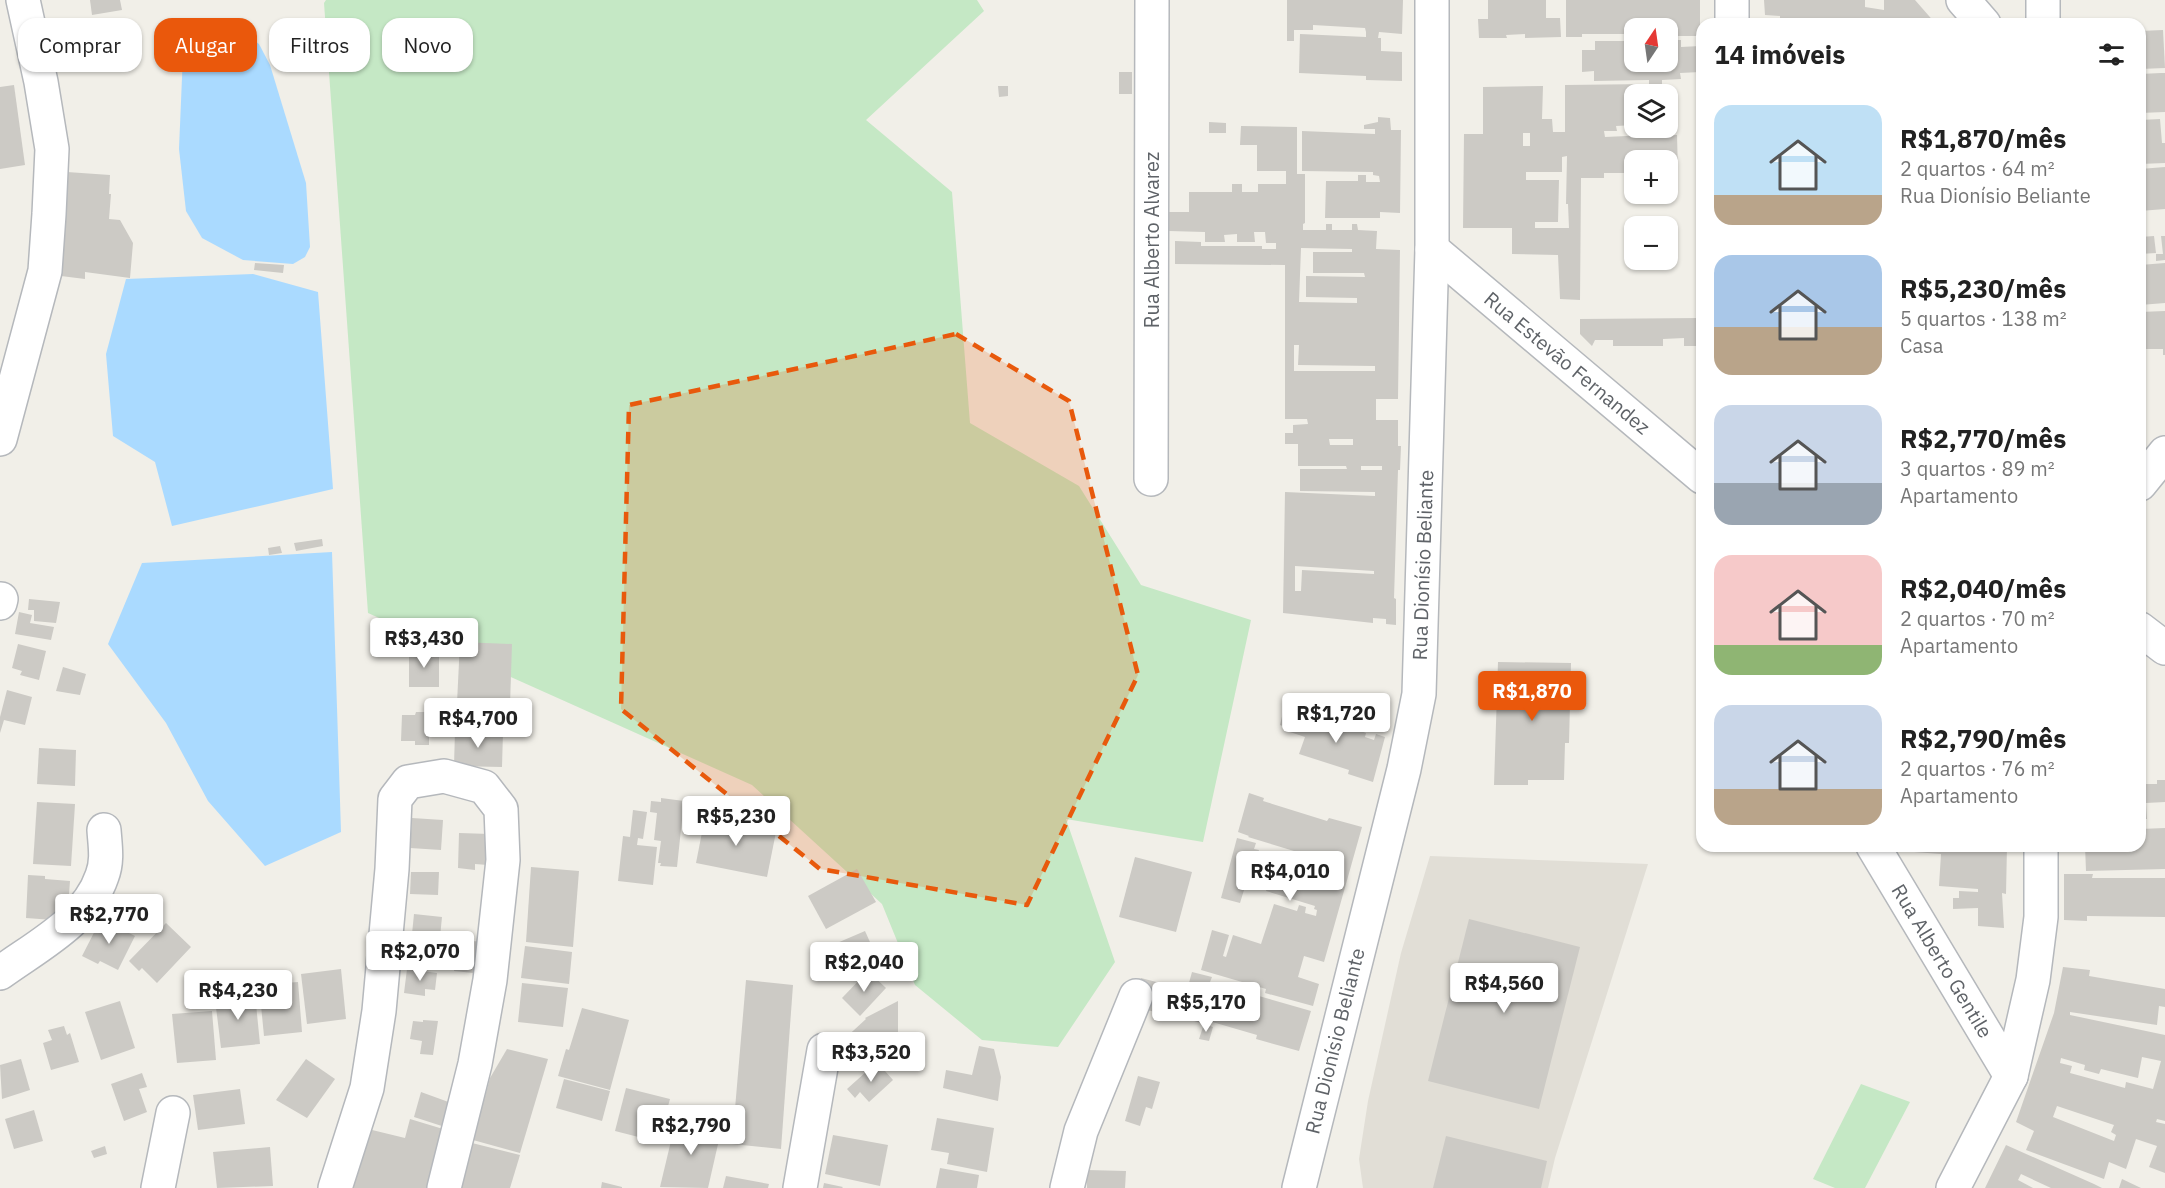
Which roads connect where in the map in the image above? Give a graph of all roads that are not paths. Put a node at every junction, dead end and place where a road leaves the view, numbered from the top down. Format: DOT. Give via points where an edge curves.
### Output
graph roads {
  1 [pos="23,0"];
  2 [pos="1152,0"];
  3 [pos="1432,0"];
  4 [pos="1732,0"];
  5 [pos="1963,0"];
  6 [pos="2043,0"];
  7 [pos="1732,18"];
  8 [pos="1979,18"];
  9 [pos="2043,18"];
  10 [pos="1432,249"];
  11 [pos="0,439"];
  12 [pos="2165,453"];
  13 [pos="1696,472"];
  14 [pos="2146,477"];
  15 [pos="1151,479"];
  16 [pos="2146,634"];
  17 [pos="2165,648"];
  18 [pos="105,830"];
  19 [pos="1877,852"];
  20 [pos="2041,852"];
  21 [pos="0,973"];
  22 [pos="1136,996"];
  23 [pos="824,1050"];
  24 [pos="2011,1076"];
  25 [pos="173,1113"];
  26 [pos="158,1188"];
  27 [pos="335,1188"];
  28 [pos="444,1188"];
  29 [pos="800,1188"];
  30 [pos="1067,1188"];
  31 [pos="1299,1188"];
  32 [pos="1953,1188"];
  1 -- 11 [label="street" via="52,149 49,214 45,271"];
  2 -- 15 [label="street, Rua Alberto Alvarez"];
  3 -- 10 [label="street, Rua Dionísio Beliante"];
  4 -- 7 [label="street"];
  5 -- 8 [label="street"];
  6 -- 9 [label="street"];
  10 -- 13 [label="street, Rua Estevão Fernandez"];
  10 -- 31 [label="street, Rua Dionísio Beliante" via="1419,694"];
  12 -- 14 [label="street"];
  16 -- 17 [label="street"];
  18 -- 21 [label="street" via="103,875 93,894 74,919"];
  19 -- 24 [label="street, Rua Alberto Gentile"];
  20 -- 24 [label="street" via="2040,927 2033,980"];
  22 -- 30 [label="street" via="1081,1131"];
  23 -- 29 [label="street"];
  24 -- 32 [label="street"];
  25 -- 26 [label="street"];
  27 -- 28 [label="street" via="367,1088 379,1011 395,799 408,782 444,776 484,787 501,809 503,860 490,980 475,1064"];
}
